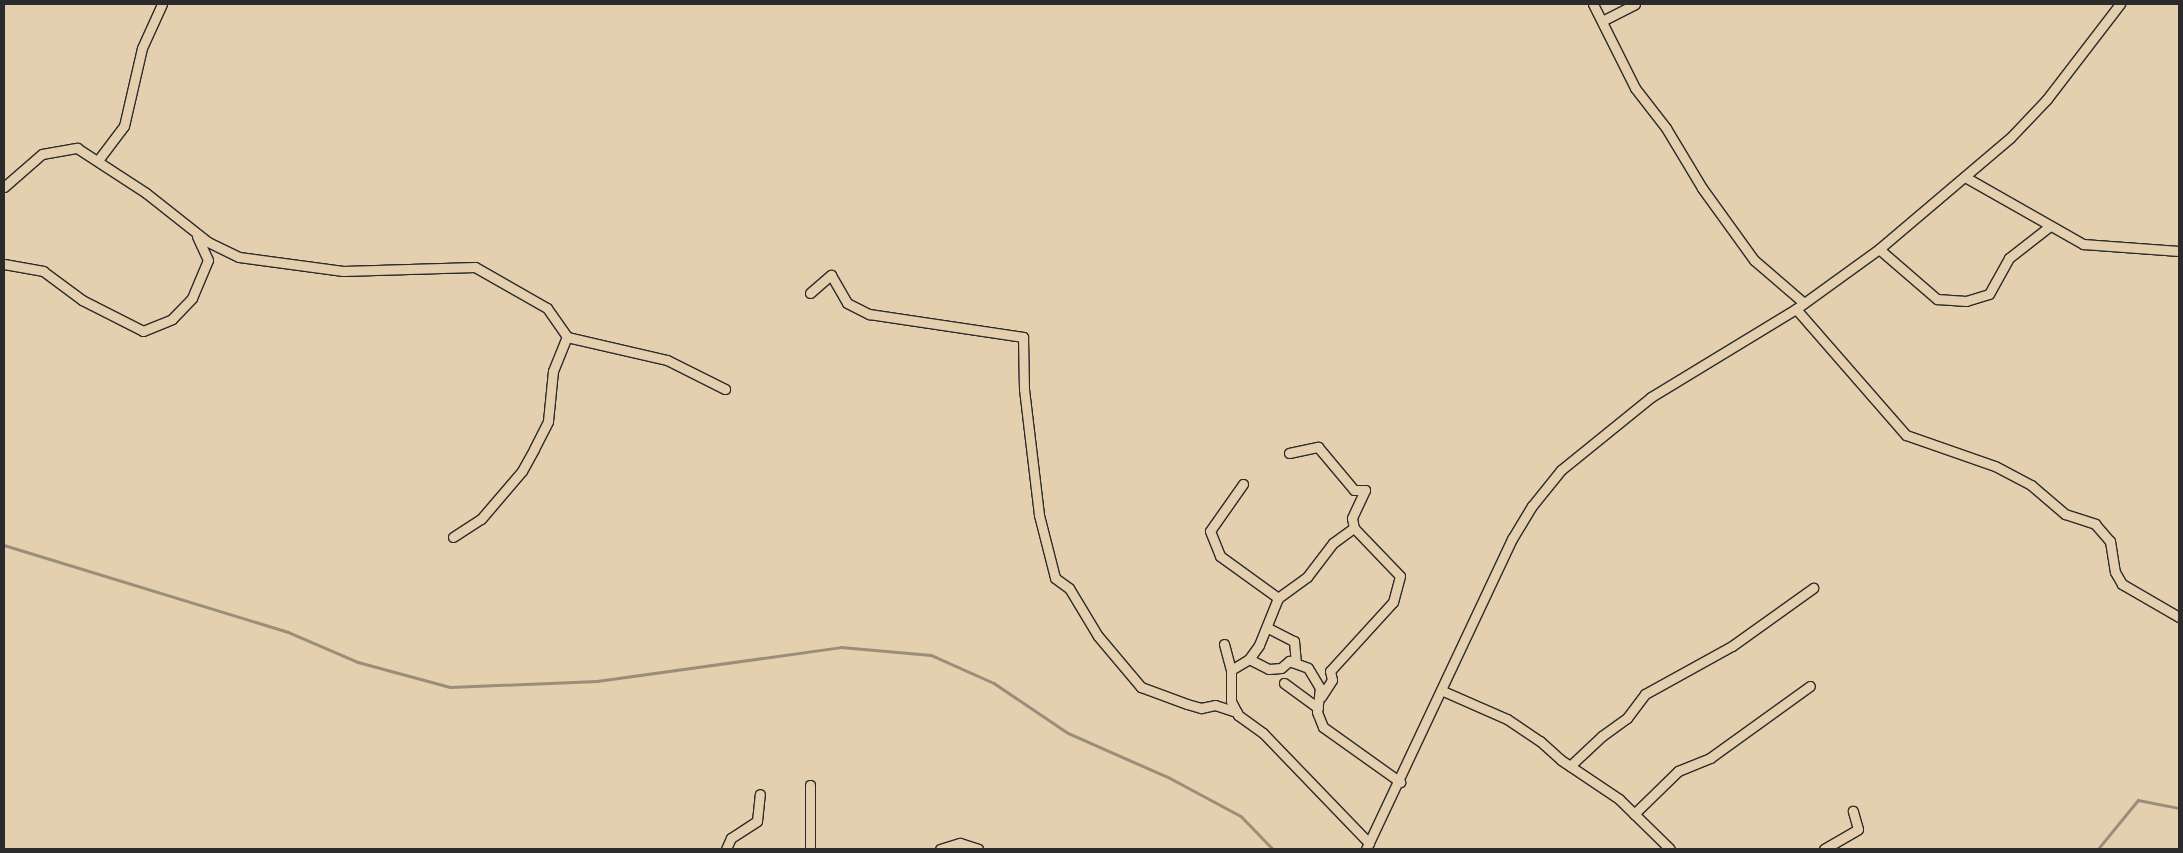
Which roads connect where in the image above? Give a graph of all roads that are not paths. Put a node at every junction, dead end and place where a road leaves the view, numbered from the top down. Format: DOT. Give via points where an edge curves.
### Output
graph roads {
  1 [pos="162,4"];
  2 [pos="1593,4"];
  3 [pos="1634,4"];
  4 [pos="2120,4"];
  5 [pos="1602,21"];
  6 [pos="99,159"];
  7 [pos="1965,177"];
  8 [pos="4,187"];
  9 [pos="2050,226"];
  10 [pos="194,232"];
  11 [pos="1879,249"];
  12 [pos="2179,251"];
  13 [pos="4,264"];
  14 [pos="810,293"];
  15 [pos="1800,306"];
  16 [pos="567,337"];
  17 [pos="725,389"];
  18 [pos="1289,453"];
  19 [pos="1242,484"];
  20 [pos="1354,528"];
  21 [pos="453,537"];
  22 [pos="1813,588"];
  23 [pos="1278,598"];
  24 [pos="2179,617"];
  25 [pos="1268,628"];
  26 [pos="1224,644"];
  27 [pos="1249,659"];
  28 [pos="1296,662"];
  29 [pos="1231,670"];
  30 [pos="1284,682"];
  31 [pos="1810,686"];
  32 [pos="1443,691"];
  33 [pos="1321,697"];
  34 [pos="1318,708"];
  35 [pos="1236,712"];
  36 [pos="1570,766"];
  37 [pos="1400,782"];
  38 [pos="810,785"];
  39 [pos="760,794"];
  40 [pos="1853,811"];
  41 [pos="1634,814"];
  42 [pos="1368,846"];
  43 [pos="726,849"];
  44 [pos="810,849"];
  45 [pos="940,849"];
  46 [pos="978,849"];
  47 [pos="1670,849"];
  48 [pos="1824,849"];
  1 -- 6 [label="street" via="142,48 124,126"];
  2 -- 5 [label="street"];
  3 -- 5 [label="street"];
  4 -- 7 [label="street" via="2047,99"];
  5 -- 15 [label="street" via="1635,88 1666,128 1702,188 1754,260"];
  6 -- 8 [label="street" via="77,148 60,148 28,163"];
  6 -- 10 [label="street"];
  7 -- 9 [label="street"];
  7 -- 11 [label="street"];
  9 -- 11 [label="street" via="2009,258 1989,294 1966,301 1937,299"];
  9 -- 12 [label="street" via="2083,244"];
  10 -- 13 [label="street" via="208,260 192,298 172,319 143,331 82,300 43,271"];
  10 -- 16 [label="street" via="238,257 280,264 343,271 475,267 547,308"];
  11 -- 15 [label="street"];
  14 -- 35 [label="street" via="830,275 847,303 869,314 1023,336 1024,389 1039,515 1055,578 1069,588 1098,636 1141,687 1201,708 1215,705"];
  15 -- 24 [label="street" via="1906,435 1995,466 2031,484 2065,514 2095,524 2110,541 2115,572 2122,584"];
  15 -- 32 [label="street" via="1651,396 1561,470 1532,506 1512,539"];
  16 -- 17 [label="street" via="667,360"];
  16 -- 21 [label="street" via="553,371 548,421 522,472 481,519"];
  18 -- 20 [label="street" via="1318,447 1354,490 1365,490 1352,518"];
  19 -- 23 [label="street" via="1210,531 1220,556 1250,582"];
  20 -- 23 [label="street" via="1333,543 1307,578"];
  20 -- 33 [label="street" via="1400,576 1393,602 1330,671 1332,680"];
  22 -- 36 [label="street" via="1732,646 1723,647 1684,675 1646,694 1627,718"];
  23 -- 25 [label="street"];
  25 -- 27 [label="street"];
  25 -- 28 [label="street" via="1294,641"];
  26 -- 29 [label="street"];
  27 -- 28 [label="street" via="1269,668"];
  27 -- 29 [label="street"];
  28 -- 33 [label="street" via="1308,668"];
  29 -- 35 [label="street" via="1229,688"];
  30 -- 34 [label="street"];
  31 -- 41 [label="street" via="1710,758 1678,771"];
  32 -- 36 [label="street" via="1507,719"];
  32 -- 37 [label="street"];
  33 -- 34 [label="street"];
  34 -- 37 [label="street" via="1318,717 1331,735"];
  35 -- 42 [label="street" via="1263,733"];
  36 -- 41 [label="street" via="1619,799"];
  37 -- 42 [label="street"];
  38 -- 44 [label="street"];
  39 -- 43 [label="street" via="757,821 730,838"];
  40 -- 48 [label="street" via="1858,829"];
  41 -- 47 [label="street"];
  45 -- 46 [label="street" via="960,843"];
}
